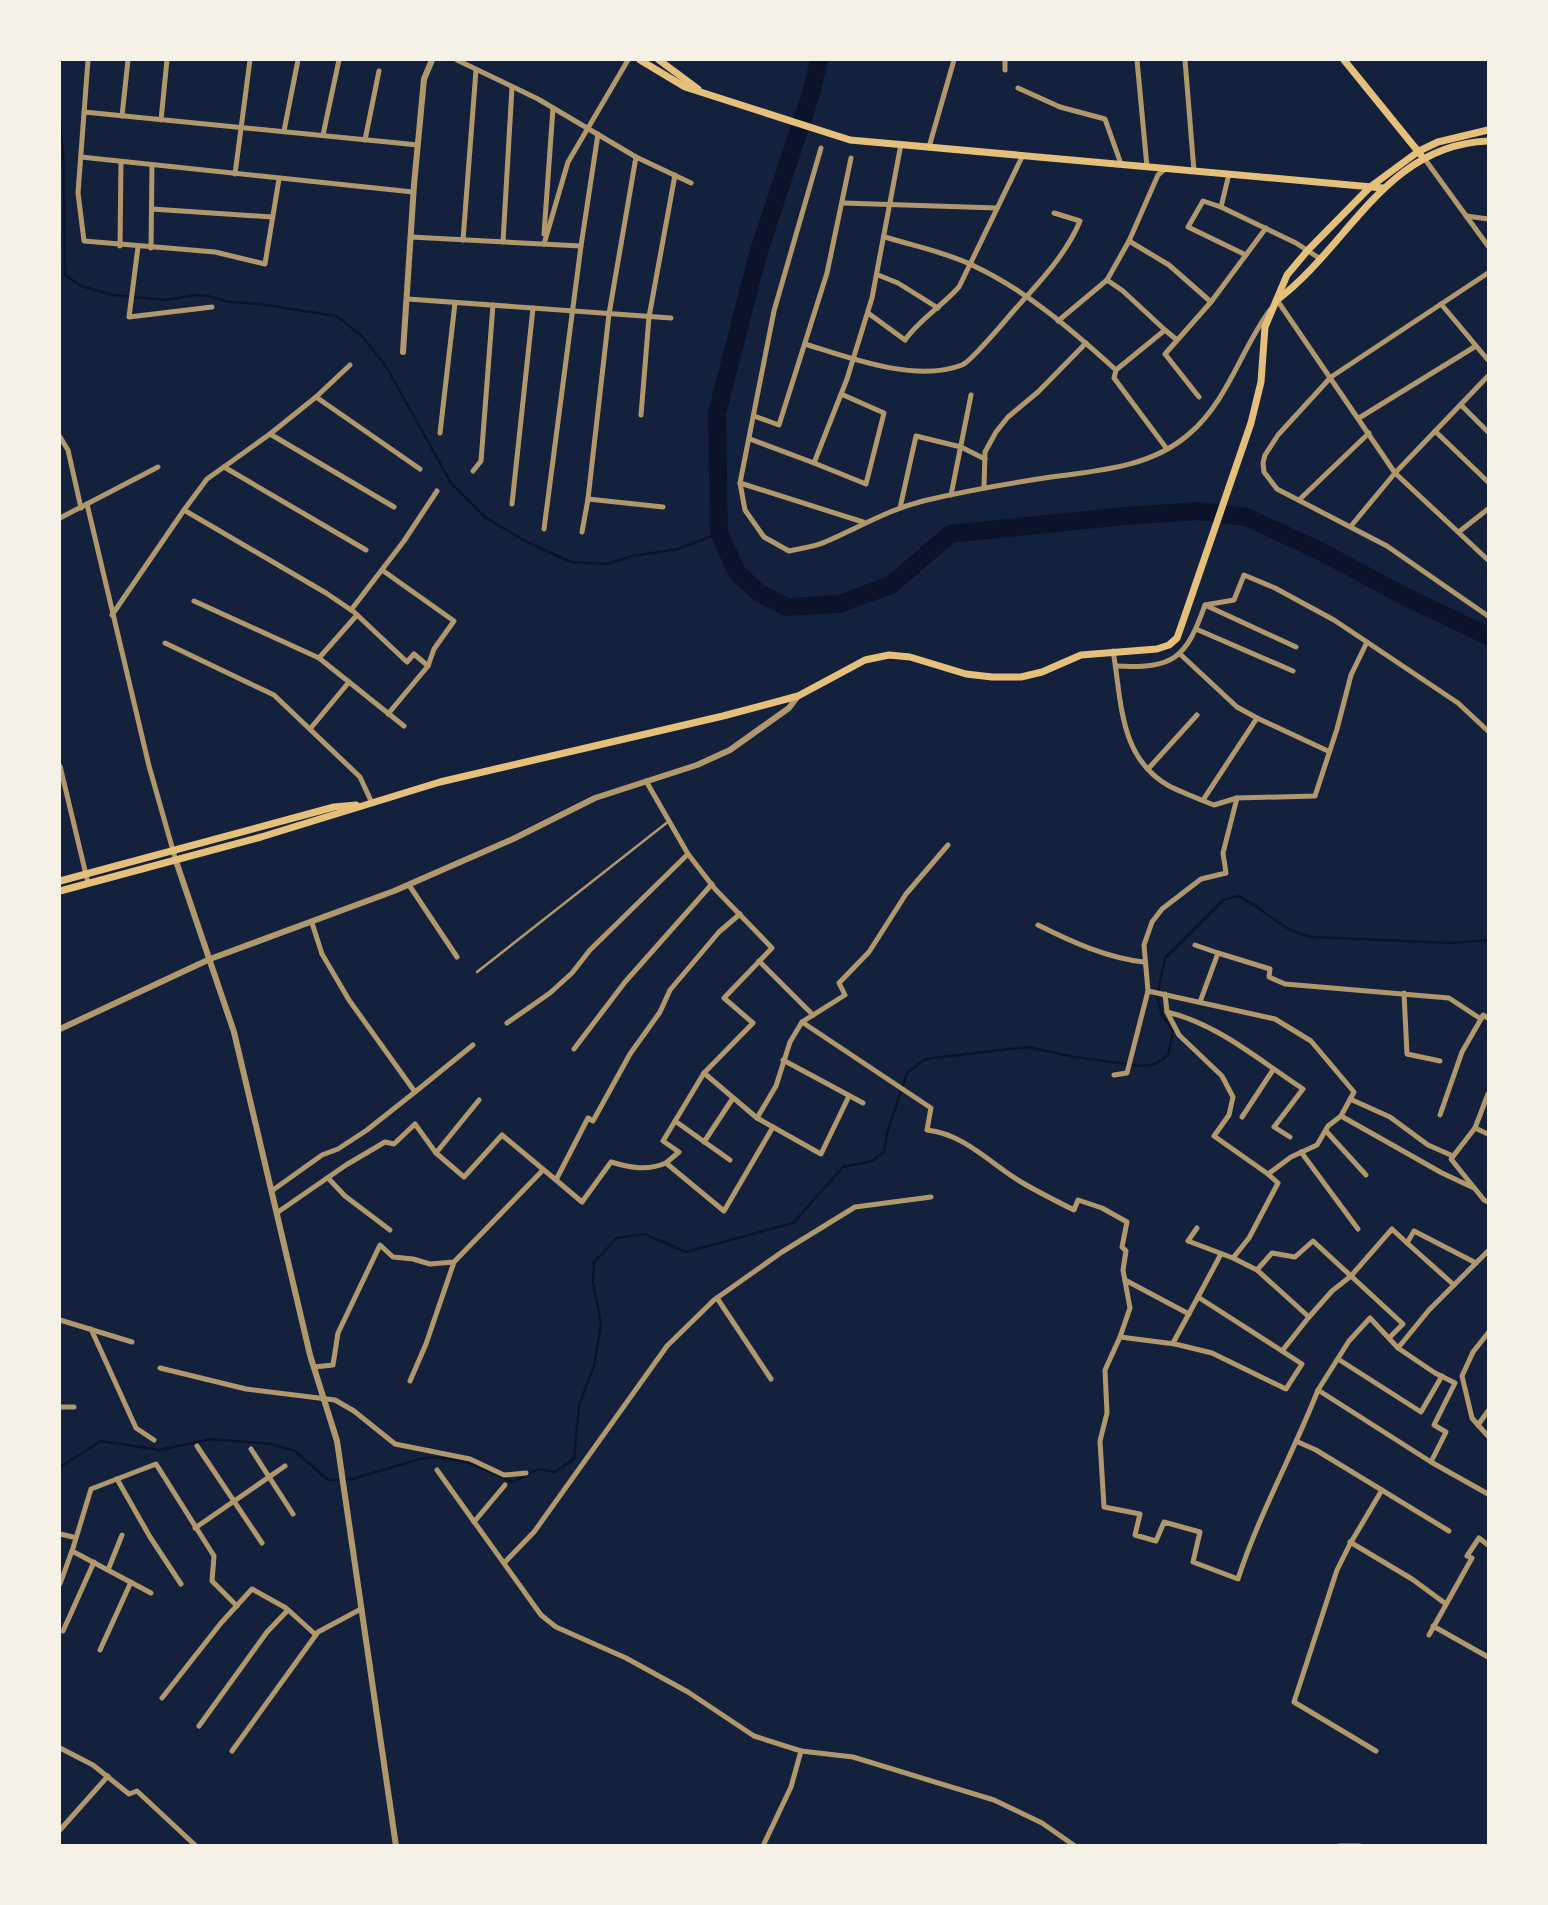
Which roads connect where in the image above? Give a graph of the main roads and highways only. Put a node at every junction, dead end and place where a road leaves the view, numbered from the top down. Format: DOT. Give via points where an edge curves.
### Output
graph roads {
  1 [pos="640,60"];
  2 [pos="659,60"];
  3 [pos="1344,60"];
  4 [pos="702,91"];
  5 [pos="1489,130"];
  6 [pos="1489,141"];
  7 [pos="1421,155"];
  8 [pos="1370,187"];
  9 [pos="1382,188"];
  10 [pos="1277,300"];
  11 [pos="369,804"];
  12 [pos="60,881"];
  13 [pos="60,891"];
  1 -- 4 [label="main road" via="685,87"];
  2 -- 4 [label="main road"];
  3 -- 7 [label="main road"];
  4 -- 8 [label="main road" via="850,140"];
  5 -- 7 [label="main road" via="1438,142"];
  6 -- 7 [label="main road"];
  7 -- 8 [label="main road"];
  7 -- 9 [label="main road"];
  8 -- 9 [label="main road"];
  8 -- 10 [label="main road" via="1287,275"];
  9 -- 10 [label="main road" via="1298,284"];
  10 -- 11 [label="main road" via="1265,327 1251,423 1177,638 1170,645 1081,655 1021,677 966,674 910,657 865,660 797,696 440,782"];
  11 -- 12 [label="main road" via="334,807"];
  11 -- 13 [label="main road"];
}
